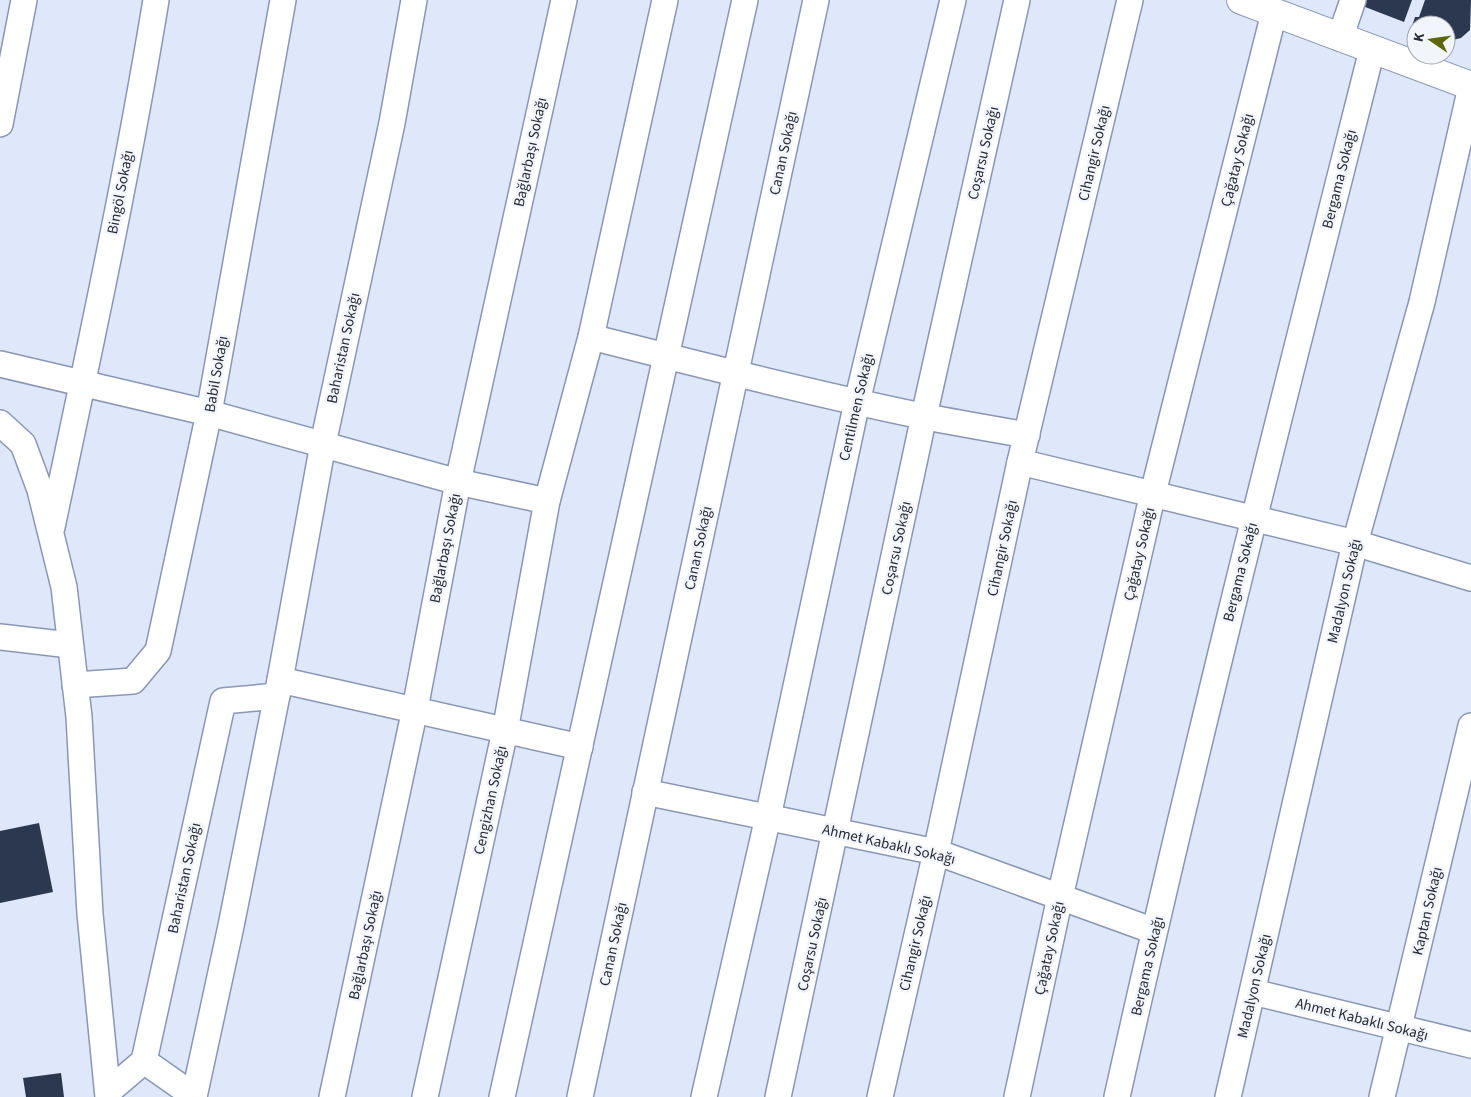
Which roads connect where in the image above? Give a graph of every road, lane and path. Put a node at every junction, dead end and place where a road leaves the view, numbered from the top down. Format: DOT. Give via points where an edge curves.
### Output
graph roads {
  1 [pos="24,0"];
  2 [pos="156,0"];
  3 [pos="282,0"];
  4 [pos="414,0"];
  5 [pos="564,0"];
  6 [pos="665,0"];
  7 [pos="745,0"];
  8 [pos="816,0"];
  9 [pos="953,0"];
  10 [pos="1017,0"];
  11 [pos="1130,0"];
  12 [pos="1241,0"];
  13 [pos="1353,0"];
  14 [pos="1274,13"];
  15 [pos="1340,38"];
  16 [pos="1372,50"];
  17 [pos="1471,87"];
  18 [pos="0,124"];
  19 [pos="591,337"];
  20 [pos="666,356"];
  21 [pos="0,364"];
  22 [pos="736,374"];
  23 [pos="83,383"];
  24 [pos="857,402"];
  25 [pos="209,412"];
  26 [pos="924,416"];
  27 [pos="0,423"];
  28 [pos="1027,435"];
  29 [pos="323,444"];
  30 [pos="1020,462"];
  31 [pos="458,482"];
  32 [pos="1153,493"];
  33 [pos="547,501"];
  34 [pos="1254,518"];
  35 [pos="51,533"];
  36 [pos="1354,543"];
  37 [pos="1471,578"];
  38 [pos="0,637"];
  39 [pos="70,645"];
  40 [pos="75,685"];
  41 [pos="279,688"];
  42 [pos="415,709"];
  43 [pos="1471,726"];
  44 [pos="505,731"];
  45 [pos="580,747"];
  46 [pos="645,792"];
  47 [pos="768,817"];
  48 [pos="836,831"];
  49 [pos="936,852"];
  50 [pos="1060,897"];
  51 [pos="1154,930"];
  52 [pos="1253,992"];
  53 [pos="1399,1028"];
  54 [pos="1471,1045"];
  55 [pos="144,1060"];
  56 [pos="108,1094"];
  57 [pos="194,1097"];
  58 [pos="332,1097"];
  59 [pos="425,1097"];
  60 [pos="502,1097"];
  61 [pos="580,1097"];
  62 [pos="704,1097"];
  63 [pos="778,1097"];
  64 [pos="880,1097"];
  65 [pos="1017,1097"];
  66 [pos="1117,1097"];
  67 [pos="1228,1097"];
  68 [pos="1382,1097"];
  1 -- 18 [label="street"];
  2 -- 23 [label="street, Bingöl Sokağı"];
  3 -- 25 [label="street, Babil Sokağı"];
  4 -- 29 [label="street, Baharistan Sokağı" via="390,133"];
  5 -- 31 [label="street, Bağlarbaşı Sokağı"];
  6 -- 19 [label="street, Cengizhan Sokağı"];
  7 -- 20 [label="street"];
  8 -- 22 [label="street, Canan Sokağı"];
  9 -- 24 [label="street, Centilmen Sokağı"];
  10 -- 26 [label="street, Coşarsu Sokağı"];
  11 -- 28 [label="street, Cihangir Sokağı"];
  12 -- 14 [label="street"];
  13 -- 15 [label="street"];
  14 -- 15 [label="street"];
  14 -- 32 [label="street, Çağatay Sokağı"];
  15 -- 16 [label="street"];
  16 -- 17 [label="street"];
  16 -- 34 [label="street, Bergama Sokağı"];
  17 -- 36 [label="street, Madalyon Sokağı" via="1422,302"];
  19 -- 20 [label="street"];
  19 -- 33 [label="street, Cengizhan Sokağı"];
  20 -- 22 [label="street"];
  20 -- 45 [label="street"];
  21 -- 23 [label="street"];
  22 -- 24 [label="street"];
  22 -- 46 [label="street, Canan Sokağı"];
  23 -- 25 [label="street"];
  23 -- 35 [label="street, Bingöl Sokağı"];
  24 -- 26 [label="street"];
  24 -- 47 [label="street, Centilmen Sokağı"];
  25 -- 29 [label="street"];
  25 -- 40 [label="street, Babil Sokağı" via="158,651 133,681"];
  26 -- 28 [label="street"];
  26 -- 48 [label="street, Coşarsu Sokağı"];
  27 -- 35 [label="street" via="23,444"];
  28 -- 30 [label="street, Cihangir Sokağı"];
  29 -- 31 [label="street"];
  29 -- 41 [label="street, Baharistan Sokağı"];
  30 -- 32 [label="street"];
  30 -- 49 [label="street, Cihangir Sokağı"];
  31 -- 33 [label="street"];
  31 -- 42 [label="street, Bağlarbaşı Sokağı"];
  32 -- 34 [label="street"];
  32 -- 50 [label="street, Çağatay Sokağı"];
  33 -- 44 [label="street, Cengizhan Sokağı"];
  34 -- 36 [label="street"];
  34 -- 51 [label="street, Bergama Sokağı"];
  35 -- 39 [label="street" via="64,587"];
  36 -- 37 [label="street"];
  36 -- 52 [label="street, Madalyon Sokağı"];
  38 -- 39 [label="street"];
  39 -- 40 [label="street"];
  40 -- 56 [label="street" via="90,914"];
  41 -- 42 [label="street"];
  41 -- 55 [label="street, Baharistan Sokağı" via="223,702"];
  41 -- 57 [label="street, Baharistan Sokağı"];
  42 -- 44 [label="street"];
  42 -- 58 [label="street, Bağlarbaşı Sokağı"];
  43 -- 53 [label="street, Kaptan Sokağı"];
  44 -- 45 [label="street"];
  44 -- 59 [label="street, Cengizhan Sokağı"];
  45 -- 60 [label="street"];
  46 -- 47 [label="street, Ahmet Kabaklı Sokağı"];
  46 -- 61 [label="street, Canan Sokağı"];
  47 -- 48 [label="street, Ahmet Kabaklı Sokağı"];
  47 -- 62 [label="street, Centilmen Sokağı"];
  48 -- 49 [label="street, Ahmet Kabaklı Sokağı"];
  48 -- 63 [label="street, Coşarsu Sokağı"];
  49 -- 50 [label="street, Ahmet Kabaklı Sokağı"];
  49 -- 64 [label="street, Cihangir Sokağı"];
  50 -- 51 [label="street, Ahmet Kabaklı Sokağı"];
  50 -- 65 [label="street, Çağatay Sokağı"];
  51 -- 66 [label="street, Bergama Sokağı"];
  52 -- 53 [label="street, Ahmet Kabaklı Sokağı"];
  52 -- 67 [label="street, Madalyon Sokağı"];
  53 -- 54 [label="street, Ahmet Kabaklı Sokağı"];
  53 -- 68 [label="street, Kaptan Sokağı"];
  55 -- 56 [label="street"];
  55 -- 57 [label="street"];
}
